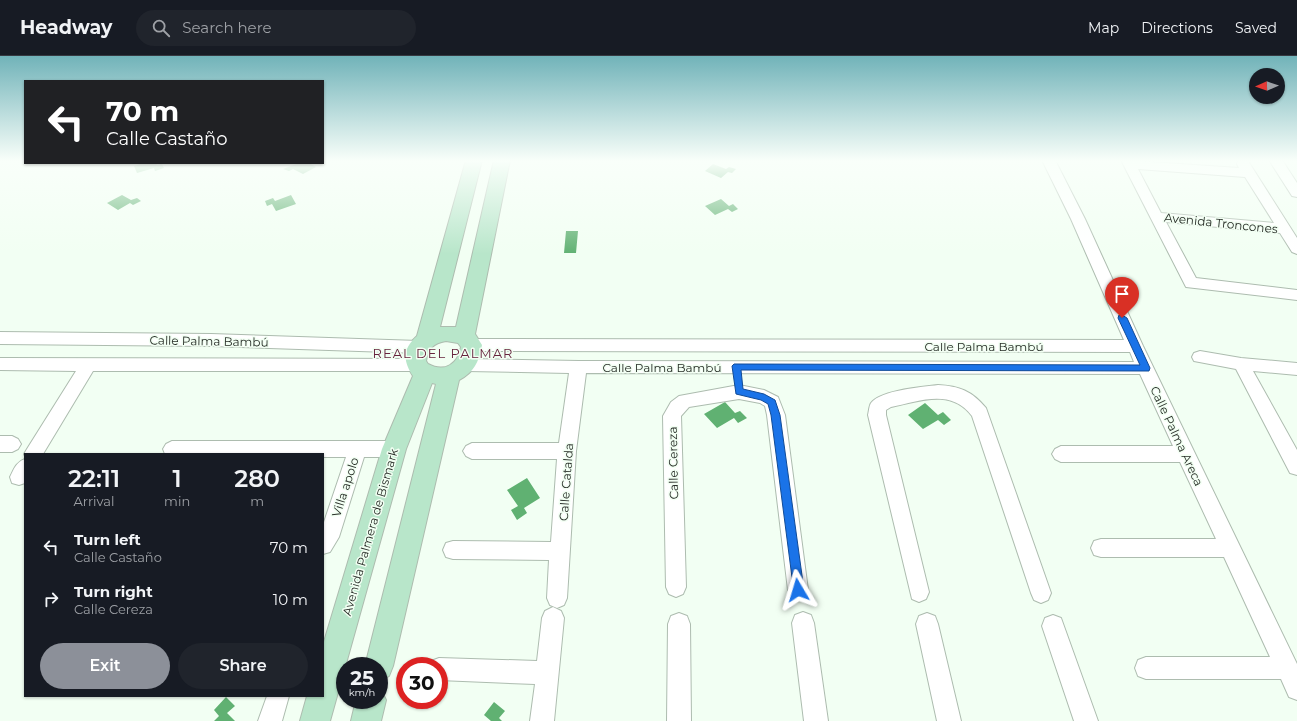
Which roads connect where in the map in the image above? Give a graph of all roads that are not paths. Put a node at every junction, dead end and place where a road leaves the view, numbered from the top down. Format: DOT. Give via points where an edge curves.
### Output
graph roads {
  1 [pos="469,191"];
  2 [pos="492,191"];
  3 [pos="1064,191"];
  4 [pos="1143,191"];
  5 [pos="1260,191"];
  6 [pos="1157,217"];
  7 [pos="1285,229"];
  8 [pos="1297,249"];
  9 [pos="1297,295"];
  10 [pos="0,338"];
  11 [pos="1135,346"];
  12 [pos="442,356"];
  13 [pos="1200,357"];
  14 [pos="0,364"];
  15 [pos="1241,364"];
  16 [pos="88,365"];
  17 [pos="737,366"];
  18 [pos="579,367"];
  19 [pos="936,368"];
  20 [pos="1146,368"];
  21 [pos="1297,369"];
  22 [pos="943,390"];
  23 [pos="739,392"];
  24 [pos="172,449"];
  25 [pos="394,449"];
  26 [pos="357,450"];
  27 [pos="472,451"];
  28 [pos="567,451"];
  29 [pos="1292,451"];
  30 [pos="34,453"];
  31 [pos="1061,454"];
  32 [pos="1186,454"];
  33 [pos="1297,468"];
  34 [pos="324,544"];
  35 [pos="1101,548"];
  36 [pos="1231,548"];
  37 [pos="453,550"];
  38 [pos="561,551"];
  39 [pos="676,587"];
  40 [pos="798,590"];
  41 [pos="919,592"];
  42 [pos="1040,593"];
  43 [pos="803,623"];
  44 [pos="680,624"];
  45 [pos="927,624"];
  46 [pos="1053,626"];
  47 [pos="381,657"];
  48 [pos="448,668"];
  49 [pos="1146,668"];
  50 [pos="1287,668"];
  51 [pos="547,673"];
  52 [pos="1297,689"];
  53 [pos="324,692"];
  54 [pos="278,697"];
  55 [pos="322,697"];
  56 [pos="369,709"];
  57 [pos="270,721"];
  58 [pos="315,721"];
  59 [pos="366,721"];
  60 [pos="542,721"];
  61 [pos="679,721"];
  62 [pos="816,721"];
  63 [pos="949,721"];
  64 [pos="1086,721"];
  1 -- 12 [label="street, Avenida Palmera de Bismark"];
  2 -- 12 [label="street, Avenida Palmera de Bismark"];
  3 -- 11 [label="street, Calle Palma Areca"];
  4 -- 6 [label="street"];
  5 -- 7 [label="street"];
  6 -- 7 [label="street, Avenida Troncones"];
  6 -- 9 [label="street" via="1190,283"];
  7 -- 8 [label="street"];
  10 -- 12 [label="street, Calle Palma Bambú" via="211,340"];
  11 -- 12 [label="street, Calle Palma Bambú"];
  11 -- 20 [label="street, Calle Palma Areca"];
  12 -- 16 [label="street, Calle Palma Bambú"];
  12 -- 18 [label="street, Calle Palma Bambú"];
  12 -- 25 [label="street, Avenida Palmera de Bismark"];
  12 -- 47 [label="street, Avenida Palmera de Bismark"];
  13 -- 15 [label="street"];
  14 -- 16 [label="street, Calle Palma Bambú"];
  15 -- 21 [label="street"];
  15 -- 29 [label="street"];
  16 -- 30 [label="street"];
  17 -- 18 [label="street, Calle Palma Bambú"];
  17 -- 19 [label="street, Calle Palma Bambú"];
  17 -- 23 [label="street"];
  18 -- 28 [label="street, Calle Catalda"];
  19 -- 20 [label="street, Calle Palma Bambú"];
  19 -- 22 [label="street"];
  20 -- 32 [label="street, Calle Palma Areca"];
  22 -- 41 [label="street" via="886,401 878,407 877,415"];
  22 -- 42 [label="street" via="975,403 980,413"];
  23 -- 39 [label="street, Calle Cereza" via="686,401 677,407 672,416"];
  23 -- 40 [label="street" via="764,397 772,402 774,408"];
  24 -- 26 [label="street"];
  25 -- 26 [label="street"];
  25 -- 53 [label="street, Avenida Palmera de Bismark"];
  26 -- 34 [label="street, Villa apolo" via="329,537"];
  27 -- 28 [label="street"];
  28 -- 38 [label="street, Calle Catalda"];
  29 -- 33 [label="street"];
  31 -- 32 [label="street"];
  32 -- 36 [label="street, Calle Palma Areca"];
  35 -- 36 [label="street"];
  36 -- 50 [label="street, Calle Palma Areca"];
  37 -- 38 [label="street"];
  38 -- 51 [label="street, Calle Catalda"];
  43 -- 62 [label="street"];
  44 -- 61 [label="street"];
  45 -- 63 [label="street"];
  46 -- 64 [label="street"];
  48 -- 51 [label="street"];
  49 -- 50 [label="street"];
  50 -- 52 [label="street, Calle Palma Areca"];
  51 -- 60 [label="street, Calle Catalda"];
  54 -- 57 [label="street"];
  55 -- 58 [label="street, Avenida Palmera de Bismark"];
  56 -- 59 [label="street"];
}
